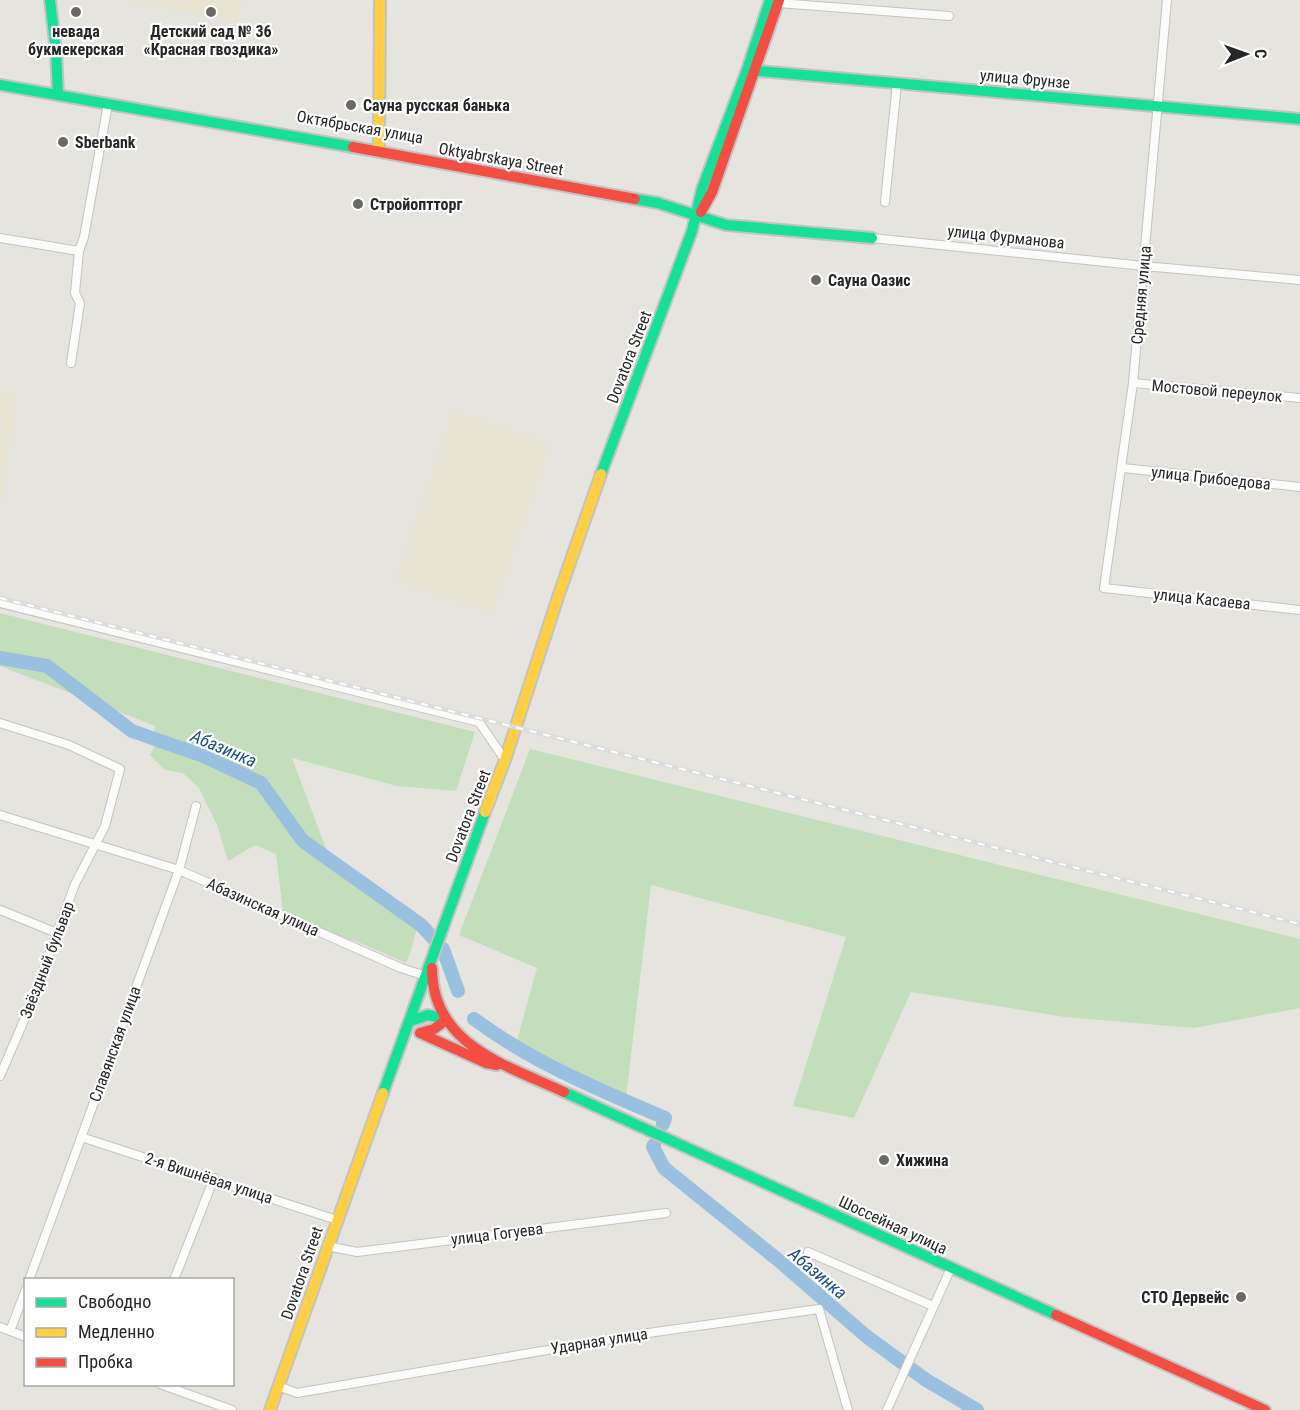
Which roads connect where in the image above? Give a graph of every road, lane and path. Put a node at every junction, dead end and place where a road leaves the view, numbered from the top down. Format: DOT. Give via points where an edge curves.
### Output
graph roads {
  1 [pos="50,0"];
  2 [pos="380,0"];
  3 [pos="1167,0"];
  4 [pos="776,1"];
  5 [pos="950,16"];
  6 [pos="751,71"];
  7 [pos="0,80"];
  8 [pos="897,83"];
  9 [pos="0,85"];
  10 [pos="58,92"];
  11 [pos="108,104"];
  12 [pos="1157,106"];
  13 [pos="1300,118"];
  14 [pos="379,149"];
  15 [pos="885,202"];
  16 [pos="698,214"];
  17 [pos="0,238"];
  18 [pos="872,238"];
  19 [pos="79,251"];
  20 [pos="1144,266"];
  21 [pos="1300,280"];
  22 [pos="71,363"];
  23 [pos="1133,383"];
  24 [pos="1300,398"];
  25 [pos="1122,468"];
  26 [pos="1300,487"];
  27 [pos="1104,588"];
  28 [pos="0,603"];
  29 [pos="1300,610"];
  30 [pos="0,723"];
  31 [pos="505,759"];
  32 [pos="196,806"];
  33 [pos="0,815"];
  34 [pos="96,845"];
  35 [pos="179,870"];
  36 [pos="0,910"];
  37 [pos="57,933"];
  38 [pos="434,956"];
  39 [pos="426,976"];
  40 [pos="446,1020"];
  41 [pos="410,1021"];
  42 [pos="420,1033"];
  43 [pos="401,1046"];
  44 [pos="510,1067"];
  45 [pos="0,1077"];
  46 [pos="81,1137"];
  47 [pos="214,1178"];
  48 [pos="666,1213"];
  49 [pos="337,1220"];
  50 [pos="327,1246"];
  51 [pos="808,1252"];
  52 [pos="950,1269"];
  53 [pos="30,1278"];
  54 [pos="175,1278"];
  55 [pos="24,1294"];
  56 [pos="933,1306"];
  57 [pos="0,1327"];
  58 [pos="10,1331"];
  59 [pos="24,1335"];
  60 [pos="166,1386"];
  61 [pos="278,1386"];
  62 [pos="232,1410"];
  63 [pos="270,1410"];
  64 [pos="848,1410"];
  65 [pos="887,1410"];
  66 [pos="1254,1410"];
  67 [pos="1265,1410"];
  1 -- 10 [label="main road"];
  2 -- 14 [label="main road"];
  3 -- 12 [label="street, Средняя улица"];
  4 -- 5 [label="street"];
  4 -- 6 [label="main road, Dovatora Street"];
  6 -- 8 [label="main road, улица Фрунзе"];
  6 -- 16 [label="main road, Dovatora Street" via="712,192"];
  7 -- 10 [label="main road, Октябрьская улица"];
  8 -- 12 [label="main road, улица Фрунзе"];
  8 -- 15 [label="street"];
  9 -- 10 [label="main road"];
  10 -- 11 [label="main road"];
  10 -- 14 [label="main road, Октябрьская улица"];
  11 -- 14 [label="main road"];
  11 -- 19 [label="street"];
  12 -- 13 [label="main road, улица Фрунзе"];
  12 -- 20 [label="street, Средняя улица"];
  14 -- 16 [label="main road, Октябрьская улица" via="643,194 675,201"];
  16 -- 18 [label="main road, улица Фурманова" via="726,225"];
  16 -- 31 [label="main road, Dovatora Street" via="602,472"];
  17 -- 19 [label="street"];
  18 -- 20 [label="street, улица Фурманова"];
  19 -- 22 [label="street" via="75,293 80,303"];
  20 -- 21 [label="street, улица Фурманова"];
  20 -- 23 [label="street, Средняя улица"];
  23 -- 24 [label="street, Мостовой переулок"];
  23 -- 25 [label="street, Средняя улица"];
  25 -- 26 [label="street, улица Грибоедова"];
  25 -- 27 [label="street, Средняя улица"];
  27 -- 29 [label="street, улица Касаева"];
  28 -- 31 [label="street" via="479,722"];
  30 -- 34 [label="street" via="69,745 120,769"];
  31 -- 38 [label="main road, Dovatora Street"];
  32 -- 35 [label="street, Славянская улица"];
  33 -- 34 [label="street, Абазинская улица"];
  34 -- 35 [label="street, Абазинская улица"];
  34 -- 37 [label="street, Звёздный бульвар" via="75,884"];
  35 -- 39 [label="street, Абазинская улица"];
  35 -- 46 [label="street, Славянская улица"];
  36 -- 37 [label="street"];
  37 -- 45 [label="street, Звёздный бульвар"];
  38 -- 39 [label="main road, Dovatora Street"];
  38 -- 40 [label="main road"];
  39 -- 41 [label="main road, Dovatora Street"];
  40 -- 41 [label="main road" via="426,1015"];
  40 -- 42 [label="main road"];
  40 -- 44 [label="main road, Шоссейная улица" via="467,1043"];
  41 -- 43 [label="main road, Dovatora Street"];
  42 -- 43 [label="main road" via="411,1035"];
  42 -- 44 [label="main road, Шоссейная улица" via="486,1063"];
  43 -- 49 [label="main road, Dovatora Street"];
  44 -- 52 [label="main road, Шоссейная улица"];
  46 -- 47 [label="street, 2-я Вишнёвая улица"];
  46 -- 53 [label="street, Славянская улица"];
  47 -- 49 [label="street, 2-я Вишнёвая улица"];
  47 -- 54 [label="street"];
  48 -- 50 [label="street, улица Гогуева" via="357,1252"];
  49 -- 50 [label="main road, Dovatora Street"];
  50 -- 61 [label="main road, Dovatora Street"];
  51 -- 56 [label="street"];
  52 -- 56 [label="street"];
  52 -- 66 [label="main road, Шоссейная улица"];
  52 -- 67 [label="main road, Шоссейная улица"];
  55 -- 58 [label="street"];
  56 -- 65 [label="street"];
  57 -- 58 [label="street"];
  58 -- 59 [label="street"];
  60 -- 62 [label="street"];
  61 -- 63 [label="main road, Dovatora Street"];
  61 -- 64 [label="street, Ударная улица" via="297,1393 641,1334 819,1309"];
}
